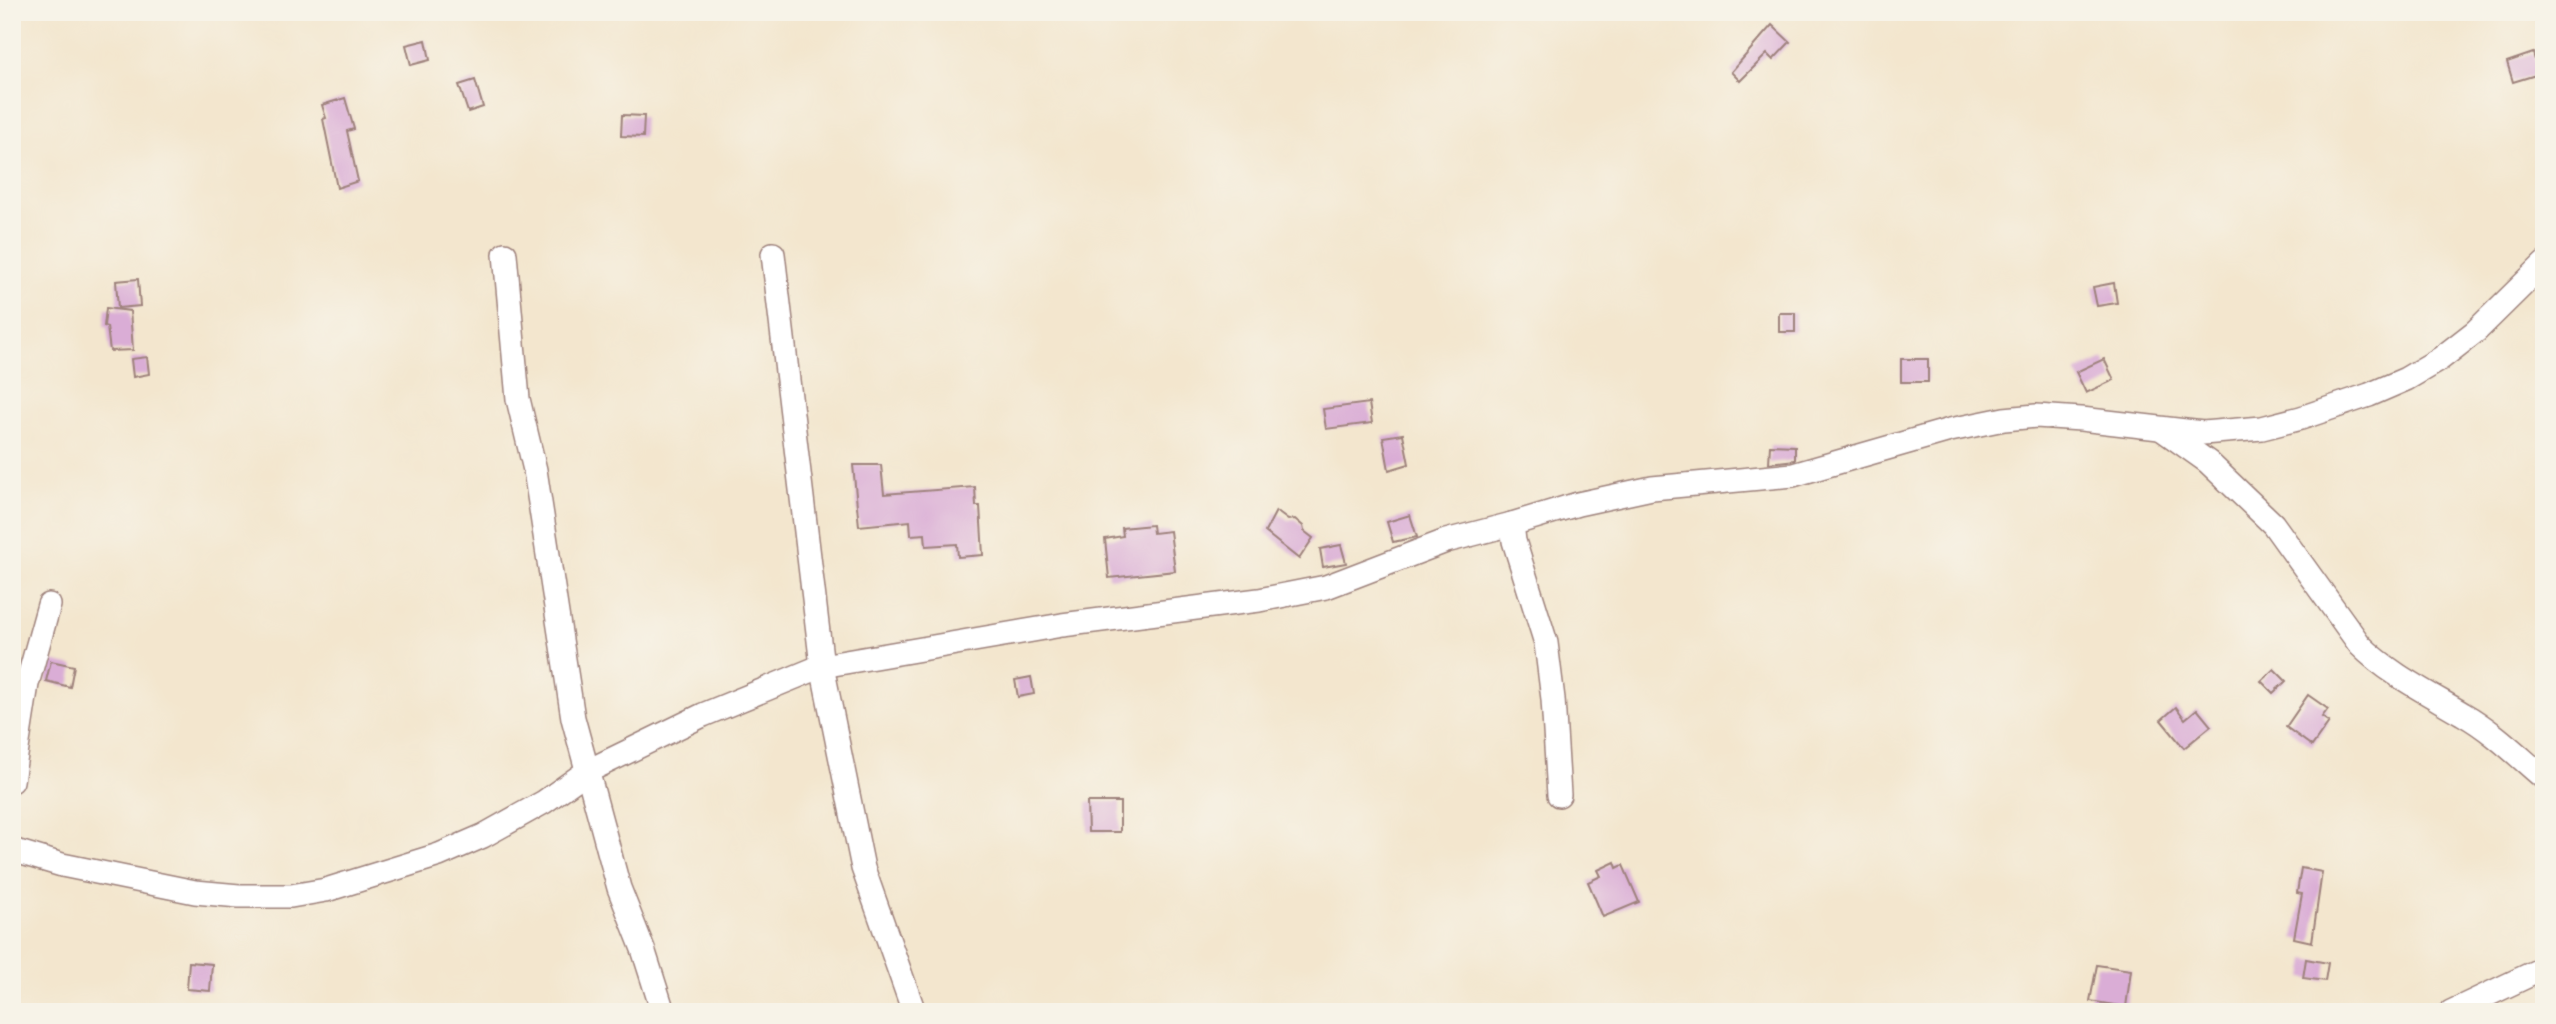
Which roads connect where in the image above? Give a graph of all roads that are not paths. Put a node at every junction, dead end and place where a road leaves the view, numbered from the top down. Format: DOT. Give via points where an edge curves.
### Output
graph roads {
  1 [pos="505,254"];
  2 [pos="772,254"];
  3 [pos="2544,264"];
  4 [pos="2160,428"];
  5 [pos="1512,524"];
  6 [pos="49,605"];
  7 [pos="822,666"];
  8 [pos="586,772"];
  9 [pos="2544,778"];
  10 [pos="12,780"];
  11 [pos="1559,795"];
  12 [pos="12,850"];
  13 [pos="2544,968"];
  14 [pos="663,1012"];
  15 [pos="915,1012"];
  16 [pos="2451,1012"];
  1 -- 8 [label="street" via="518,399 535,470 573,718"];
  2 -- 7 [label="street"];
  3 -- 4 [label="street" via="2476,331 2440,359 2369,395 2262,428 2203,433"];
  4 -- 5 [label="street" via="2036,416 2004,419 1793,475 1618,494"];
  4 -- 9 [label="street" via="2208,463 2273,524 2374,658 2491,733"];
  5 -- 7 [label="street" via="1446,541 1326,587"];
  5 -- 11 [label="street" via="1546,643"];
  6 -- 10 [label="street" via="27,684"];
  7 -- 8 [label="street" via="703,715"];
  7 -- 15 [label="street" via="863,867"];
  8 -- 12 [label="street" via="535,808 450,850 326,890 291,896 195,892"];
  8 -- 14 [label="street" via="619,888"];
  13 -- 16 [label="street"];
}
